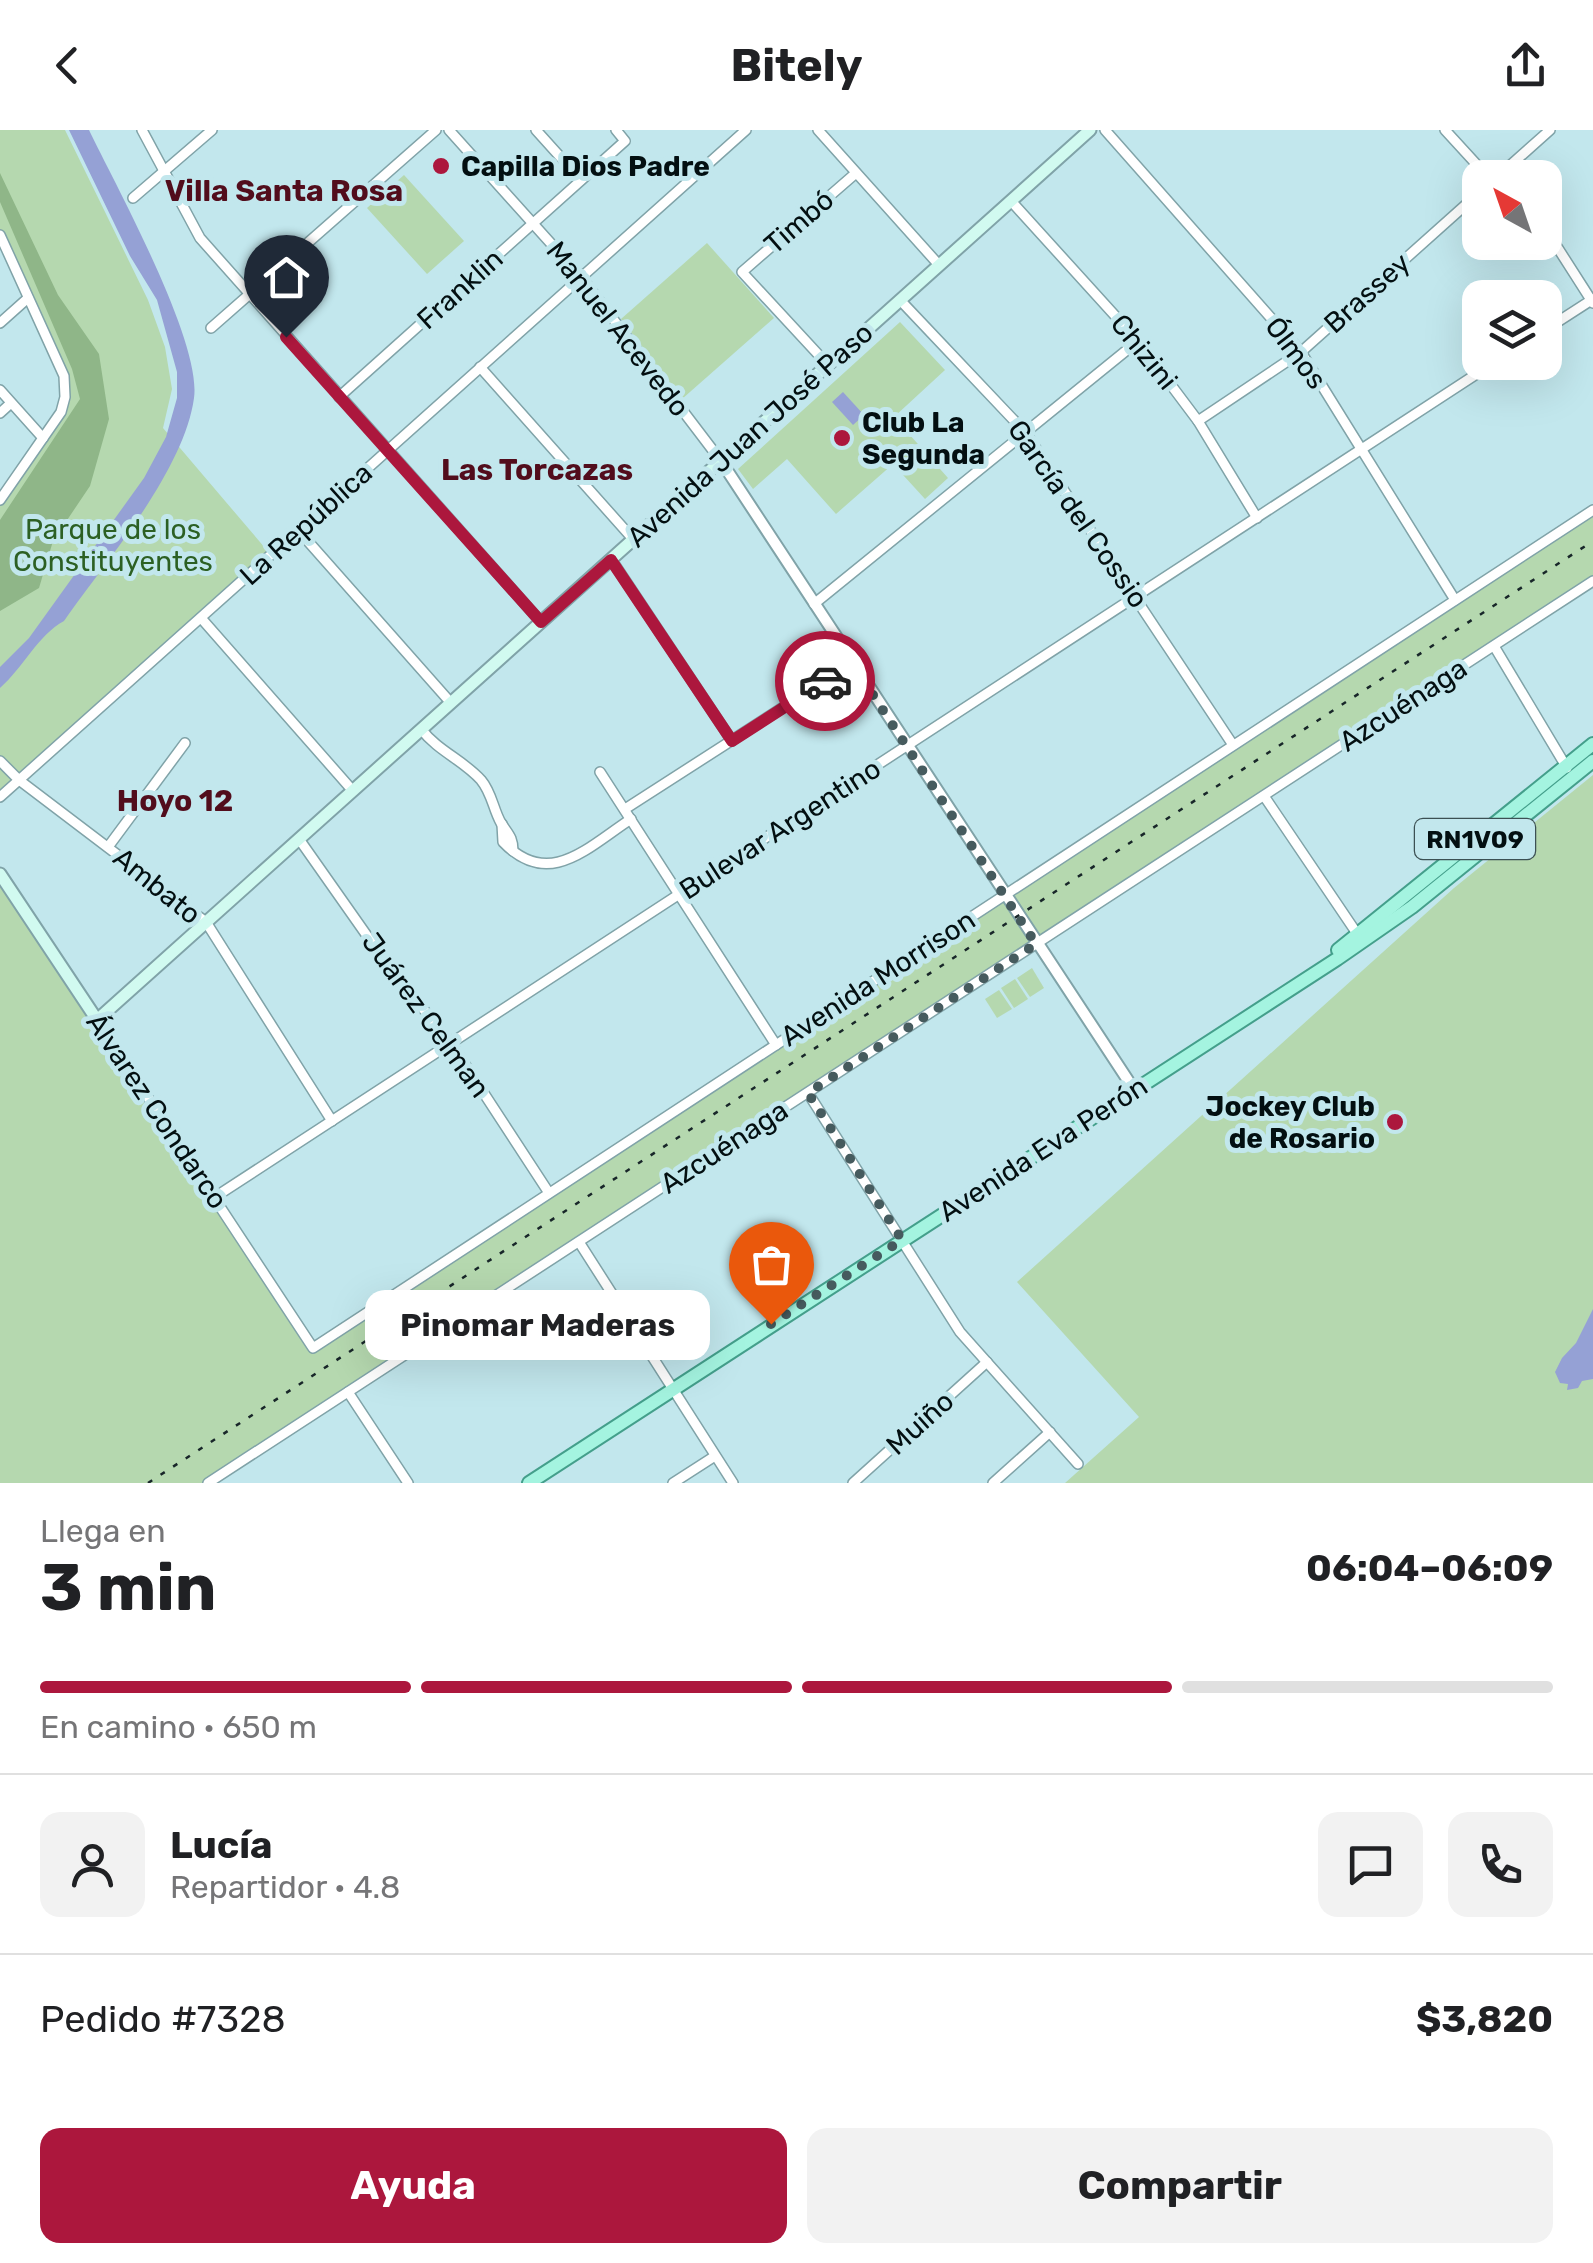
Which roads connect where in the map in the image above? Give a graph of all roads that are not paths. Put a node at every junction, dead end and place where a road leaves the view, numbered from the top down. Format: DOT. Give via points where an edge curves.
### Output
graph roads {
  1 [pos="142,130"];
  2 [pos="212,130"];
  3 [pos="436,130"];
  4 [pos="449,130"];
  5 [pos="536,130"];
  6 [pos="616,130"];
  7 [pos="746,130"];
  8 [pos="818,130"];
  9 [pos="1090,130"];
  10 [pos="1105,130"];
  11 [pos="1445,130"];
  12 [pos="1550,130"];
  13 [pos="1472,160"];
  14 [pos="1516,160"];
  15 [pos="856,173"];
  16 [pos="164,174"];
  17 [pos="582,180"];
  18 [pos="133,198"];
  19 [pos="1011,201"];
  20 [pos="1462,208"];
  21 [pos="533,223"];
  22 [pos="0,235"];
  23 [pos="1562,254"];
  24 [pos="940,265"];
  25 [pos="581,277"];
  26 [pos="248,296"];
  27 [pos="28,298"];
  28 [pos="900,300"];
  29 [pos="1592,301"];
  30 [pos="1562,320"];
  31 [pos="0,323"];
  32 [pos="212,328"];
  33 [pos="1138,341"];
  34 [pos="1301,352"];
  35 [pos="828,365"];
  36 [pos="480,368"];
  37 [pos="1469,380"];
  38 [pos="0,390"];
  39 [pos="339,397"];
  40 [pos="11,402"];
  41 [pos="0,412"];
  42 [pos="1198,421"];
  43 [pos="1025,432"];
  44 [pos="43,438"];
  45 [pos="1362,450"];
  46 [pos="387,451"];
  47 [pos="721,461"];
  48 [pos="0,500"];
  49 [pos="1593,510"];
  50 [pos="1258,518"];
  51 [pos="298,530"];
  52 [pos="633,540"];
  53 [pos="611,560"];
  54 [pos="1593,581"];
  55 [pos="1137,596"];
  56 [pos="1455,600"];
  57 [pos="814,604"];
  58 [pos="201,618"];
  59 [pos="541,622"];
  60 [pos="1494,646"];
  61 [pos="852,663"];
  62 [pos="451,703"];
  63 [pos="421,730"];
  64 [pos="732,741"];
  65 [pos="186,743"];
  66 [pos="1593,744"];
  67 [pos="1233,745"];
  68 [pos="906,746"];
  69 [pos="0,761"];
  70 [pos="1593,761"];
  71 [pos="1570,771"];
  72 [pos="600,772"];
  73 [pos="19,780"];
  74 [pos="353,791"];
  75 [pos="1264,796"];
  76 [pos="0,797"];
  77 [pos="628,814"];
  78 [pos="298,839"];
  79 [pos="108,847"];
  80 [pos="0,874"];
  81 [pos="679,894"];
  82 [pos="1004,895"];
  83 [pos="206,922"];
  84 [pos="1360,938"];
  85 [pos="1036,944"];
  86 [pos="96,1020"];
  87 [pos="452,1043"];
  88 [pos="776,1045"];
  89 [pos="1134,1090"];
  90 [pos="808,1093"];
  91 [pos="332,1121"];
  92 [pos="549,1193"];
  93 [pos="216,1196"];
  94 [pos="902,1240"];
  95 [pos="578,1242"];
  96 [pos="313,1348"];
  97 [pos="987,1362"];
  98 [pos="673,1388"];
  99 [pos="348,1392"];
  100 [pos="1050,1432"];
  101 [pos="716,1456"];
  102 [pos="1078,1464"];
  103 [pos="208,1483"];
  104 [pos="408,1483"];
  105 [pos="529,1483"];
  106 [pos="673,1483"];
  107 [pos="732,1483"];
  108 [pos="853,1483"];
  109 [pos="993,1483"];
  1 -- 16 [label="street"];
  2 -- 16 [label="street"];
  3 -- 26 [label="street"];
  4 -- 21 [label="street, Manuel Acevedo"];
  5 -- 17 [label="street"];
  6 -- 17 [label="street, Franklin" via="625,140"];
  7 -- 25 [label="street, La República"];
  8 -- 15 [label="street"];
  9 -- 19 [label="main road, Avenida Juan José Paso"];
  10 -- 34 [label="street, Ólmos"];
  11 -- 13 [label="street"];
  12 -- 14 [label="street"];
  15 -- 24 [label="street"];
  15 -- 35 [label="street, Timbó" via="742,272"];
  16 -- 18 [label="street"];
  16 -- 26 [label="street" via="200,238"];
  17 -- 21 [label="street, Franklin"];
  19 -- 24 [label="main road, Avenida Juan José Paso"];
  19 -- 33 [label="street, Chizini"];
  20 -- 34 [label="street, Brassey"];
  21 -- 25 [label="street, Manuel Acevedo"];
  21 -- 39 [label="street, Franklin"];
  22 -- 27 [label="street"];
  23 -- 29 [label="street"];
  24 -- 28 [label="main road, Avenida Juan José Paso"];
  25 -- 36 [label="street, La República"];
  25 -- 47 [label="street, Manuel Acevedo"];
  26 -- 32 [label="street"];
  26 -- 39 [label="street"];
  27 -- 31 [label="street"];
  27 -- 44 [label="street" via="64,376 61,412"];
  28 -- 35 [label="main road, Avenida Juan José Paso"];
  28 -- 43 [label="street, García del Cossio"];
  29 -- 30 [label="street"];
  33 -- 42 [label="street, Chizini"];
  33 -- 43 [label="street"];
  34 -- 42 [label="street, Brassey"];
  34 -- 45 [label="street, Ólmos"];
  35 -- 47 [label="main road, Avenida Juan José Paso"];
  36 -- 46 [label="street, La República"];
  36 -- 52 [label="street"];
  37 -- 45 [label="street, Bulevar Argentino"];
  38 -- 40 [label="street"];
  39 -- 46 [label="street"];
  40 -- 41 [label="street"];
  40 -- 44 [label="street"];
  42 -- 50 [label="street, Chizini"];
  43 -- 55 [label="street, García del Cossio"];
  43 -- 57 [label="street"];
  44 -- 48 [label="street"];
  45 -- 50 [label="street, Bulevar Argentino"];
  45 -- 56 [label="street, Ólmos"];
  46 -- 51 [label="street, La República"];
  46 -- 59 [label="street"];
  47 -- 52 [label="main road, Avenida Juan José Paso"];
  47 -- 57 [label="street, Manuel Acevedo"];
  49 -- 56 [label="street, Avenida Morrison"];
  50 -- 55 [label="street, Bulevar Argentino"];
  51 -- 58 [label="street, La República"];
  51 -- 62 [label="street"];
  52 -- 53 [label="main road, Avenida Juan José Paso"];
  53 -- 59 [label="main road, Avenida Juan José Paso"];
  53 -- 64 [label="street"];
  54 -- 60 [label="street, Azcuénaga"];
  55 -- 67 [label="street, García del Cossio"];
  55 -- 68 [label="street, Bulevar Argentino"];
  56 -- 67 [label="street, Avenida Morrison"];
  57 -- 61 [label="street, Manuel Acevedo"];
  58 -- 73 [label="street, La República"];
  58 -- 74 [label="street"];
  59 -- 62 [label="main road, Avenida Juan José Paso"];
  60 -- 71 [label="street"];
  60 -- 75 [label="street, Azcuénaga"];
  61 -- 64 [label="street"];
  61 -- 68 [label="street, Manuel Acevedo"];
  62 -- 63 [label="main road, Avenida Juan José Paso"];
  63 -- 74 [label="main road, Avenida Juan José Paso"];
  63 -- 77 [label="street" via="479,778 502,824 501,838 524,860 557,865"];
  64 -- 77 [label="street"];
  65 -- 79 [label="street"];
  66 -- 71 [label="main road, Avenida Eva Perón / RN1V09"];
  67 -- 82 [label="street, Avenida Morrison"];
  68 -- 81 [label="street, Bulevar Argentino"];
  68 -- 82 [label="street, Manuel Acevedo"];
  69 -- 73 [label="street"];
  70 -- 71 [label="main road, Avenida Eva Perón / RN1V09"];
  71 -- 84 [label="main road, Avenida Eva Perón / RN1V09"];
  72 -- 77 [label="street"];
  73 -- 76 [label="street, La República"];
  73 -- 79 [label="street, Ambato"];
  74 -- 78 [label="main road, Avenida Juan José Paso"];
  75 -- 84 [label="street"];
  75 -- 85 [label="street, Azcuénaga"];
  77 -- 81 [label="street"];
  78 -- 83 [label="main road, Avenida Juan José Paso"];
  78 -- 87 [label="street, Juárez Celman"];
  79 -- 83 [label="street, Ambato"];
  80 -- 86 [label="main road, Álvarez Condarco"];
  81 -- 87 [label="street, Bulevar Argentino"];
  81 -- 88 [label="street"];
  82 -- 85 [label="street, Manuel Acevedo"];
  82 -- 88 [label="street, Avenida Morrison"];
  83 -- 86 [label="main road, Avenida Juan José Paso"];
  83 -- 91 [label="street, Ambato"];
  84 -- 89 [label="main road, Avenida Eva Perón / RN1V09"];
  85 -- 89 [label="street, Manuel Acevedo"];
  85 -- 90 [label="street, Azcuénaga"];
  86 -- 93 [label="street, Álvarez Condarco"];
  87 -- 91 [label="street, Bulevar Argentino"];
  87 -- 92 [label="street, Juárez Celman"];
  88 -- 92 [label="street, Avenida Morrison"];
  89 -- 94 [label="main road, Avenida Eva Perón / RN1V09"];
  90 -- 94 [label="street"];
  90 -- 95 [label="street, Azcuénaga"];
  91 -- 93 [label="street, Bulevar Argentino"];
  92 -- 96 [label="street, Avenida Morrison"];
  93 -- 96 [label="street, Álvarez Condarco"];
  94 -- 97 [label="street" via="960,1332"];
  94 -- 98 [label="main road, Avenida Eva Perón / RN1V09"];
  95 -- 98 [label="street"];
  95 -- 99 [label="street, Azcuénaga"];
  97 -- 100 [label="street"];
  97 -- 108 [label="street, Muiño"];
  98 -- 101 [label="street"];
  98 -- 105 [label="main road, Avenida Eva Perón / RN1V09"];
  99 -- 103 [label="street, Azcuénaga"];
  99 -- 104 [label="street"];
  100 -- 102 [label="street"];
  100 -- 109 [label="street"];
  101 -- 106 [label="street"];
  101 -- 107 [label="street"];
}
